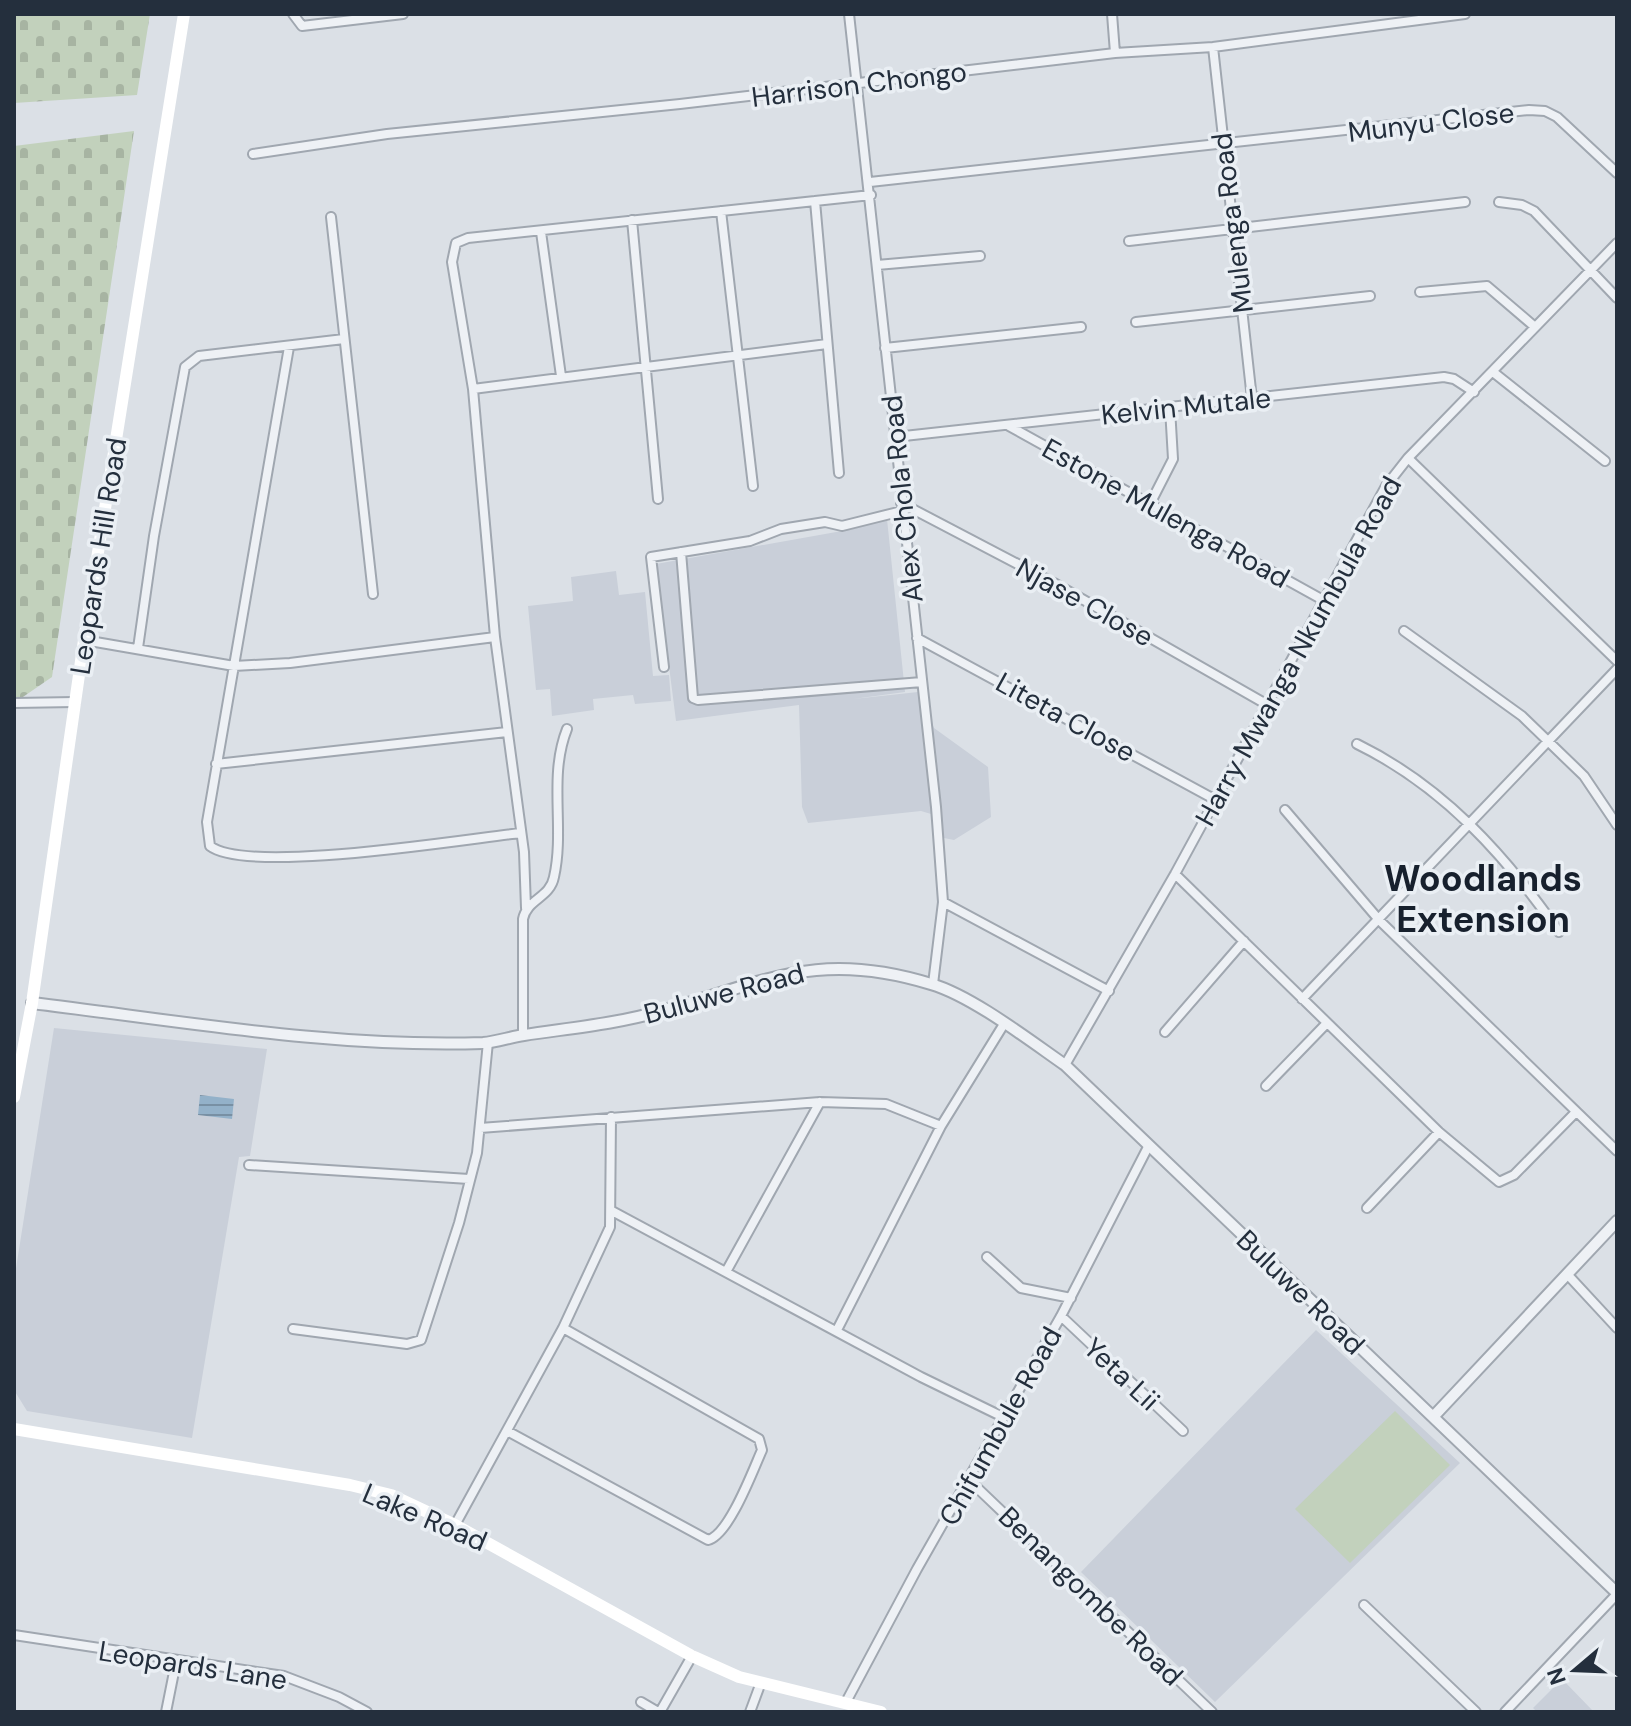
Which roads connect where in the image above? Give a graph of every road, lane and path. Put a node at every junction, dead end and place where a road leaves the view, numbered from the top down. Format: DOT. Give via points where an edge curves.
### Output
graph roads {
  1 [pos="184,14"];
  2 [pos="293,14"];
  3 [pos="403,14"];
  4 [pos="849,14"];
  5 [pos="1112,14"];
  6 [pos="1465,14"];
  7 [pos="1394,18"];
  8 [pos="1213,47"];
  9 [pos="1115,53"];
  10 [pos="858,84"];
  11 [pos="1223,146"];
  12 [pos="253,154"];
  13 [pos="1617,173"];
  14 [pos="870,182"];
  15 [pos="871,195"];
  16 [pos="815,201"];
  17 [pos="1465,202"];
  18 [pos="1499,202"];
  19 [pos="721,211"];
  20 [pos="331,217"];
  21 [pos="632,220"];
  22 [pos="1234,227"];
  23 [pos="541,232"];
  24 [pos="1129,241"];
  25 [pos="1617,243"];
  26 [pos="980,256"];
  27 [pos="877,265"];
  28 [pos="1590,271"];
  29 [pos="1420,292"];
  30 [pos="1370,296"];
  31 [pos="1617,298"];
  32 [pos="1243,312"];
  33 [pos="1136,322"];
  34 [pos="1081,327"];
  35 [pos="1535,327"];
  36 [pos="344,339"];
  37 [pos="827,344"];
  38 [pos="289,347"];
  39 [pos="885,348"];
  40 [pos="739,356"];
  41 [pos="647,365"];
  42 [pos="1493,372"];
  43 [pos="561,376"];
  44 [pos="473,389"];
  45 [pos="1474,392"];
  46 [pos="1252,399"];
  47 [pos="1170,408"];
  48 [pos="1009,426"];
  49 [pos="895,437"];
  50 [pos="1408,458"];
  51 [pos="1605,461"];
  52 [pos="839,473"];
  53 [pos="753,486"];
  54 [pos="658,499"];
  55 [pos="1150,504"];
  56 [pos="902,507"];
  57 [pos="681,552"];
  58 [pos="373,594"];
  59 [pos="1323,600"];
  60 [pos="1404,631"];
  61 [pos="495,637"];
  62 [pos="917,638"];
  63 [pos="84,640"];
  64 [pos="138,648"];
  65 [pos="1617,661"];
  66 [pos="234,666"];
  67 [pos="664,667"];
  68 [pos="1617,669"];
  69 [pos="922,682"];
  70 [pos="75,702"];
  71 [pos="14,703"];
  72 [pos="1266,704"];
  73 [pos="567,729"];
  74 [pos="507,732"];
  75 [pos="1549,742"];
  76 [pos="1357,744"];
  77 [pos="216,764"];
  78 [pos="1214,799"];
  79 [pos="1285,810"];
  80 [pos="1471,825"];
  81 [pos="1617,825"];
  82 [pos="521,833"];
  83 [pos="1175,874"];
  84 [pos="943,902"];
  85 [pos="526,908"];
  86 [pos="1380,921"];
  87 [pos="1559,932"];
  88 [pos="1244,941"];
  89 [pos="933,984"];
  90 [pos="1109,991"];
  91 [pos="1302,999"];
  92 [pos="32,1003"];
  93 [pos="1327,1023"];
  94 [pos="1004,1024"];
  95 [pos="1165,1032"];
  96 [pos="523,1035"];
  97 [pos="488,1042"];
  98 [pos="1065,1065"];
  99 [pos="1266,1086"];
  100 [pos="14,1097"];
  101 [pos="820,1102"];
  102 [pos="1575,1113"];
  103 [pos="611,1117"];
  104 [pos="941,1126"];
  105 [pos="480,1128"];
  106 [pos="1439,1132"];
  107 [pos="1148,1147"];
  108 [pos="1617,1151"];
  109 [pos="249,1165"];
  110 [pos="469,1179"];
  111 [pos="1367,1208"];
  112 [pos="612,1211"];
  113 [pos="1617,1221"];
  114 [pos="987,1257"];
  115 [pos="727,1270"];
  116 [pos="1567,1274"];
  117 [pos="1071,1298"];
  118 [pos="1061,1316"];
  119 [pos="563,1328"];
  120 [pos="1617,1328"];
  121 [pos="293,1329"];
  122 [pos="837,1330"];
  123 [pos="1003,1417"];
  124 [pos="1433,1417"];
  125 [pos="14,1429"];
  126 [pos="1183,1431"];
  127 [pos="509,1432"];
  128 [pos="970,1481"];
  129 [pos="455,1525"];
  130 [pos="1617,1593"];
  131 [pos="1364,1605"];
  132 [pos="14,1635"];
  133 [pos="692,1656"];
  134 [pos="176,1662"];
  135 [pos="760,1685"];
  136 [pos="641,1702"];
  137 [pos="846,1702"];
  138 [pos="166,1712"];
  139 [pos="367,1712"];
  140 [pos="659,1712"];
  141 [pos="750,1712"];
  142 [pos="881,1712"];
  143 [pos="1212,1712"];
  144 [pos="1476,1712"];
  145 [pos="1505,1712"];
  1 -- 63 [label="main road, Leopards Hill Road"];
  2 -- 3 [label="street" via="302,26"];
  4 -- 10 [label="street, Alex Chola Road"];
  5 -- 9 [label="street"];
  6 -- 7 [label="street, Harrison Chongo"];
  7 -- 8 [label="street, Harrison Chongo"];
  8 -- 9 [label="street, Harrison Chongo"];
  8 -- 11 [label="street, Mulenga Road"];
  9 -- 10 [label="street, Harrison Chongo"];
  10 -- 12 [label="street, Harrison Chongo" via="387,134"];
  10 -- 14 [label="street, Alex Chola Road"];
  11 -- 13 [label="street, Munyu Close" via="1545,111"];
  11 -- 14 [label="street, Munyu Close"];
  11 -- 22 [label="street, Mulenga Road"];
  14 -- 15 [label="street, Alex Chola Road"];
  15 -- 16 [label="street"];
  15 -- 27 [label="street, Alex Chola Road"];
  16 -- 19 [label="street"];
  16 -- 37 [label="street"];
  17 -- 22 [label="street"];
  18 -- 28 [label="street" via="1534,211"];
  19 -- 21 [label="street"];
  19 -- 40 [label="street"];
  20 -- 36 [label="street"];
  21 -- 23 [label="street"];
  21 -- 41 [label="street"];
  22 -- 24 [label="street"];
  22 -- 32 [label="street, Mulenga Road"];
  23 -- 43 [label="street"];
  23 -- 44 [label="street" via="468,238 452,251"];
  25 -- 28 [label="street, Harry Mwanga Nkumbula Road"];
  26 -- 27 [label="street"];
  27 -- 39 [label="street, Alex Chola Road"];
  28 -- 31 [label="street"];
  28 -- 35 [label="street, Harry Mwanga Nkumbula Road"];
  29 -- 35 [label="street" via="1487,286"];
  30 -- 32 [label="street"];
  32 -- 33 [label="street"];
  32 -- 46 [label="street, Mulenga Road"];
  34 -- 39 [label="street"];
  35 -- 42 [label="street, Harry Mwanga Nkumbula Road"];
  36 -- 38 [label="street"];
  36 -- 58 [label="street"];
  37 -- 40 [label="street"];
  37 -- 52 [label="street"];
  38 -- 64 [label="street" via="199,356 185,367"];
  38 -- 66 [label="street"];
  39 -- 49 [label="street, Alex Chola Road"];
  40 -- 41 [label="street"];
  40 -- 53 [label="street"];
  41 -- 43 [label="street"];
  41 -- 54 [label="street"];
  42 -- 45 [label="street, Harry Mwanga Nkumbula Road"];
  42 -- 51 [label="street"];
  43 -- 44 [label="street"];
  44 -- 61 [label="street"];
  45 -- 46 [label="street, Kelvin Mutale" via="1444,377"];
  45 -- 50 [label="street, Harry Mwanga Nkumbula Road"];
  46 -- 47 [label="street, Kelvin Mutale"];
  47 -- 48 [label="street, Kelvin Mutale"];
  47 -- 55 [label="street" via="1173,459"];
  48 -- 49 [label="street, Kelvin Mutale"];
  48 -- 55 [label="street, Estone Mulenga Road"];
  49 -- 56 [label="street, Alex Chola Road"];
  50 -- 59 [label="street, Harry Mwanga Nkumbula Road" via="1386,486"];
  50 -- 65 [label="street"];
  55 -- 59 [label="street, Estone Mulenga Road"];
  56 -- 57 [label="street" via="842,526 825,522 781,529 750,541"];
  56 -- 62 [label="street, Alex Chola Road"];
  56 -- 72 [label="street, Njase Close" via="1054,583"];
  57 -- 67 [label="street" via="651,557"];
  57 -- 69 [label="street" via="693,698"];
  59 -- 72 [label="street, Harry Mwanga Nkumbula Road"];
  60 -- 75 [label="street" via="1508,705"];
  61 -- 66 [label="street"];
  61 -- 74 [label="street"];
  62 -- 69 [label="street, Alex Chola Road"];
  62 -- 78 [label="street, Liteta Close"];
  63 -- 64 [label="street"];
  63 -- 70 [label="main road, Leopards Hill Road"];
  64 -- 66 [label="street"];
  66 -- 77 [label="street"];
  68 -- 75 [label="street"];
  69 -- 84 [label="street, Alex Chola Road"];
  70 -- 71 [label="street"];
  70 -- 92 [label="main road, Leopards Hill Road"];
  72 -- 78 [label="street, Harry Mwanga Nkumbula Road"];
  73 -- 85 [label="street" via="558,765 559,846 553,885"];
  74 -- 77 [label="street"];
  74 -- 82 [label="street"];
  75 -- 80 [label="street"];
  75 -- 81 [label="street" via="1589,782"];
  76 -- 80 [label="street" via="1436,793"];
  77 -- 82 [label="street" via="207,835 210,846 231,856 286,859"];
  78 -- 83 [label="street, Harry Mwanga Nkumbula Road"];
  79 -- 86 [label="street"];
  80 -- 86 [label="street"];
  80 -- 87 [label="street"];
  82 -- 85 [label="street"];
  83 -- 88 [label="street"];
  83 -- 90 [label="street, Harry Mwanga Nkumbula Road"];
  84 -- 89 [label="street, Alex Chola Road"];
  84 -- 90 [label="street"];
  85 -- 96 [label="street"];
  86 -- 91 [label="street"];
  86 -- 102 [label="street"];
  88 -- 91 [label="street"];
  88 -- 95 [label="street"];
  89 -- 94 [label="street, Buluwe Road"];
  89 -- 96 [label="street, Buluwe Road" via="875,972 813,969 579,1030"];
  90 -- 98 [label="street, Harry Mwanga Nkumbula Road"];
  91 -- 93 [label="street"];
  92 -- 97 [label="street, Buluwe Road" via="339,1040"];
  92 -- 100 [label="main road, Leopards Hill Road"];
  93 -- 99 [label="street"];
  93 -- 106 [label="street"];
  94 -- 98 [label="street, Buluwe Road"];
  94 -- 104 [label="street"];
  96 -- 97 [label="street, Buluwe Road"];
  97 -- 105 [label="street"];
  98 -- 107 [label="street, Buluwe Road"];
  101 -- 103 [label="street"];
  101 -- 104 [label="street" via="893,1105"];
  101 -- 115 [label="street"];
  102 -- 106 [label="street" via="1501,1182"];
  102 -- 108 [label="street"];
  103 -- 105 [label="street"];
  103 -- 112 [label="street"];
  104 -- 122 [label="street"];
  105 -- 110 [label="street"];
  106 -- 111 [label="street"];
  107 -- 117 [label="street, Chifumbule Road"];
  107 -- 124 [label="street, Buluwe Road"];
  109 -- 110 [label="street"];
  110 -- 121 [label="street" via="421,1340 407,1344"];
  112 -- 115 [label="street"];
  112 -- 119 [label="street" via="610,1227"];
  113 -- 116 [label="street"];
  114 -- 117 [label="street" via="1021,1288"];
  115 -- 122 [label="street"];
  116 -- 120 [label="street"];
  116 -- 124 [label="street"];
  117 -- 118 [label="street, Chifumbule Road"];
  118 -- 123 [label="street, Chifumbule Road"];
  118 -- 126 [label="street, Yeta Lii"];
  119 -- 127 [label="street"];
  119 -- 127 [label="street" via="759,1439 762,1450 741,1495 720,1533 708,1540"];
  122 -- 123 [label="street"];
  123 -- 128 [label="street, Chifumbule Road"];
  124 -- 130 [label="street, Buluwe Road"];
  125 -- 129 [label="main road, Lake Road" via="350,1485 391,1495"];
  127 -- 129 [label="street"];
  128 -- 137 [label="street, Chifumbule Road"];
  128 -- 143 [label="street, Benangombe Road"];
  129 -- 133 [label="main road, Lake Road"];
  130 -- 145 [label="street"];
  131 -- 144 [label="street"];
  132 -- 134 [label="street, Leopards Lane"];
  133 -- 135 [label="main road, Lake Road"];
  133 -- 140 [label="street"];
  134 -- 138 [label="street"];
  134 -- 139 [label="street, Leopards Lane" via="284,1676"];
  135 -- 137 [label="main road, Lake Road"];
  135 -- 141 [label="street"];
  136 -- 140 [label="street"];
  137 -- 142 [label="main road, Lake Road"];
}
